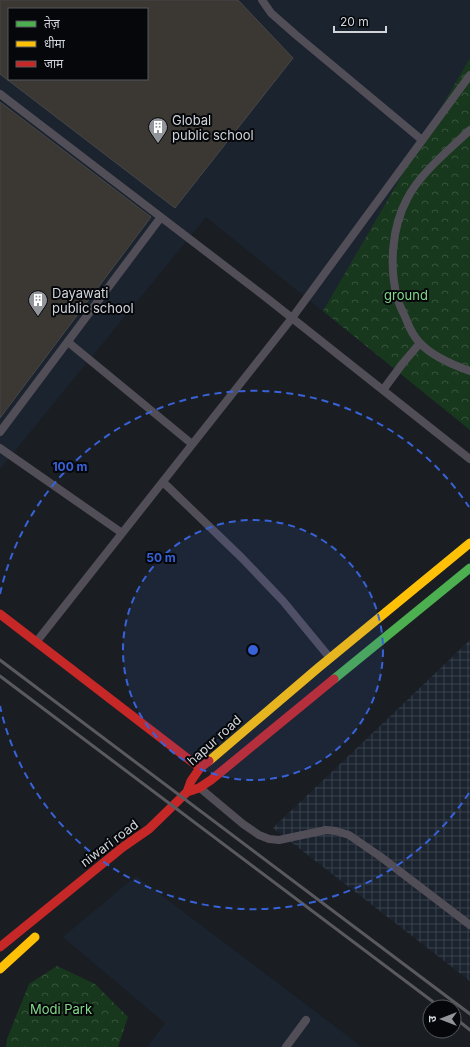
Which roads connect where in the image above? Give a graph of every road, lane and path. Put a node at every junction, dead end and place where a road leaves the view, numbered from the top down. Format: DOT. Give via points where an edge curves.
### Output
graph roads {
  1 [pos="262,0"];
  2 [pos="470,75"];
  3 [pos="0,94"];
  4 [pos="470,130"];
  5 [pos="422,140"];
  6 [pos="161,217"];
  7 [pos="292,318"];
  8 [pos="68,342"];
  9 [pos="420,343"];
  10 [pos="470,371"];
  11 [pos="383,390"];
  12 [pos="0,432"];
  13 [pos="192,444"];
  14 [pos="0,448"];
  15 [pos="470,459"];
  16 [pos="163,482"];
  17 [pos="122,533"];
  18 [pos="466,546"];
  19 [pos="470,559"];
  20 [pos="470,568"];
  21 [pos="0,614"];
  22 [pos="36,642"];
  23 [pos="330,658"];
  24 [pos="200,768"];
  25 [pos="199,788"];
  26 [pos="187,792"];
  27 [pos="149,829"];
  28 [pos="140,847"];
  29 [pos="470,925"];
  30 [pos="41,932"];
  31 [pos="0,947"];
  32 [pos="0,969"];
  33 [pos="306,1020"];
  34 [pos="286,1047"];
  1 -- 5 [label="lane" via="271,13 296,35"];
  2 -- 5 [label="lane"];
  3 -- 6 [label="lane"];
  4 -- 9 [label="lane" via="422,177 407,198 396,228 393,276 397,298 409,326"];
  5 -- 7 [label="lane"];
  6 -- 7 [label="lane"];
  6 -- 8 [label="lane"];
  7 -- 11 [label="lane"];
  7 -- 13 [label="lane"];
  8 -- 12 [label="lane"];
  8 -- 13 [label="lane"];
  9 -- 10 [label="lane" via="434,354"];
  9 -- 11 [label="lane"];
  11 -- 15 [label="lane"];
  13 -- 16 [label="lane"];
  14 -- 17 [label="lane"];
  16 -- 17 [label="lane"];
  16 -- 23 [label="lane" via="283,601"];
  17 -- 22 [label="lane"];
  18 -- 19 [label="main road"];
  18 -- 23 [label="main road, hapur road"];
  20 -- 25 [label="main road, hapur road"];
  21 -- 22 [label="main road"];
  22 -- 24 [label="main road"];
  23 -- 24 [label="main road, hapur road"];
  24 -- 26 [label="main road, hapur road"];
  25 -- 26 [label="main road, hapur road"];
  25 -- 29 [label="lane" via="243,824 269,839 279,840 326,830 349,835"];
  26 -- 27 [label="main road"];
  27 -- 28 [label="main road, niwari road"];
  27 -- 31 [label="main road, niwari road" via="123,847"];
  30 -- 32 [label="main road"];
  33 -- 34 [label="lane"];
}
